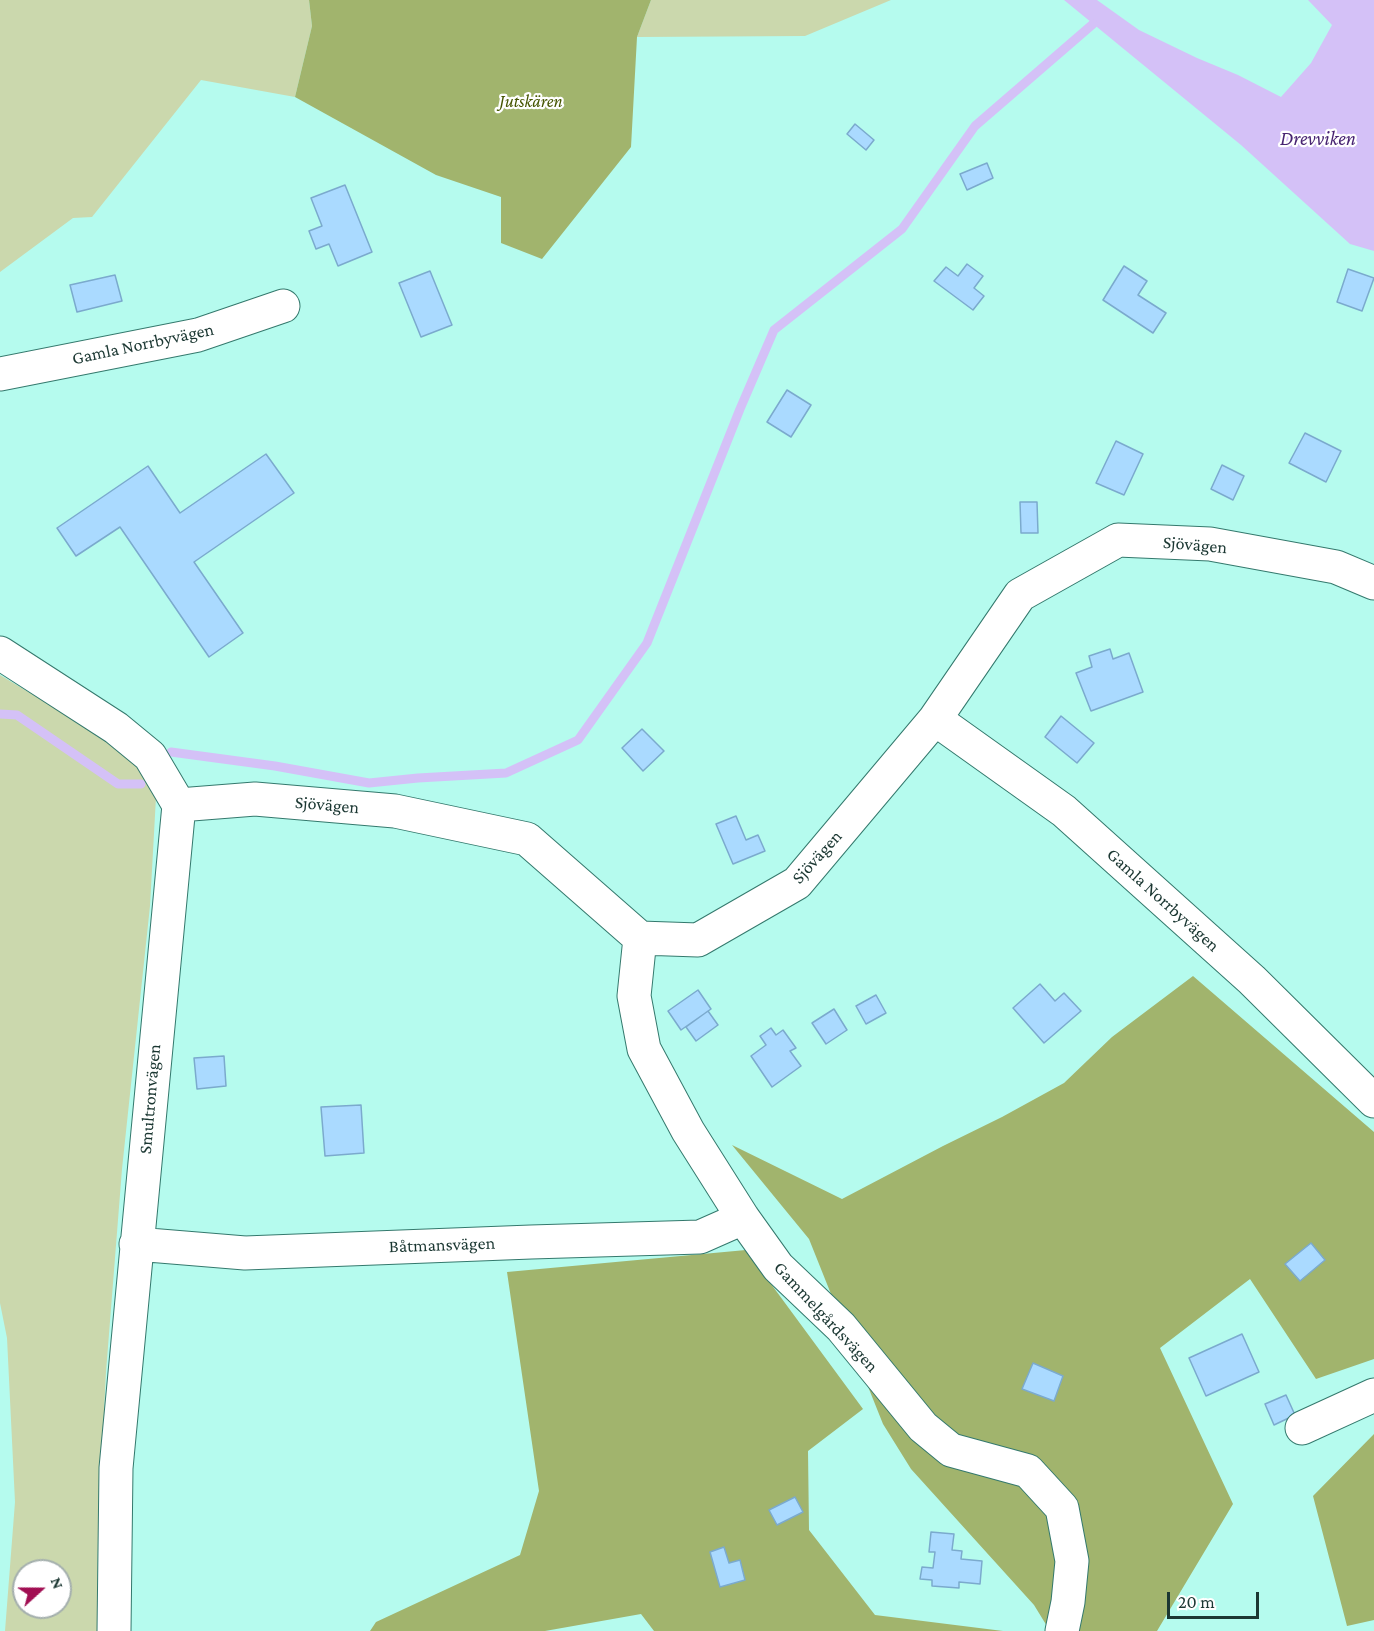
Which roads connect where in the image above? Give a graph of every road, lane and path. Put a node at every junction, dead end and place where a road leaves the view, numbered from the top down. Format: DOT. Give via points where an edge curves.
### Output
graph roads {
  1 [pos="284,306"];
  2 [pos="0,374"];
  3 [pos="1374,583"];
  4 [pos="0,653"];
  5 [pos="935,719"];
  6 [pos="179,805"];
  7 [pos="640,938"];
  8 [pos="1374,1101"];
  9 [pos="743,1218"];
  10 [pos="136,1244"];
  11 [pos="1374,1395"];
  12 [pos="1302,1428"];
  13 [pos="114,1631"];
  14 [pos="1062,1631"];
  1 -- 2 [label="street, Gamla Norrbyvägen" via="198,335"];
  3 -- 5 [label="street, Sjövägen" via="1336,567 1210,544 1118,540 1020,595"];
  4 -- 6 [label="street" via="116,728 150,756"];
  5 -- 7 [label="street, Sjövägen" via="797,883 699,940"];
  5 -- 8 [label="street, Gamla Norrbyvägen" via="1064,811 1252,980"];
  6 -- 7 [label="street, Sjövägen" via="255,800 395,811 527,839"];
  6 -- 10 [label="street, Smultronvägen"];
  7 -- 9 [label="street, Gammelgårdsvägen" via="634,996 644,1049 688,1131"];
  9 -- 10 [label="street, Båtmansvägen" via="700,1237 245,1253"];
  9 -- 14 [label="street, Gammelgårdsvägen" via="778,1267 841,1327 923,1427 951,1450 1028,1471 1062,1508 1072,1561"];
  10 -- 13 [label="street, Smultronvägen" via="116,1468"];
  11 -- 12 [label="street"];
}
